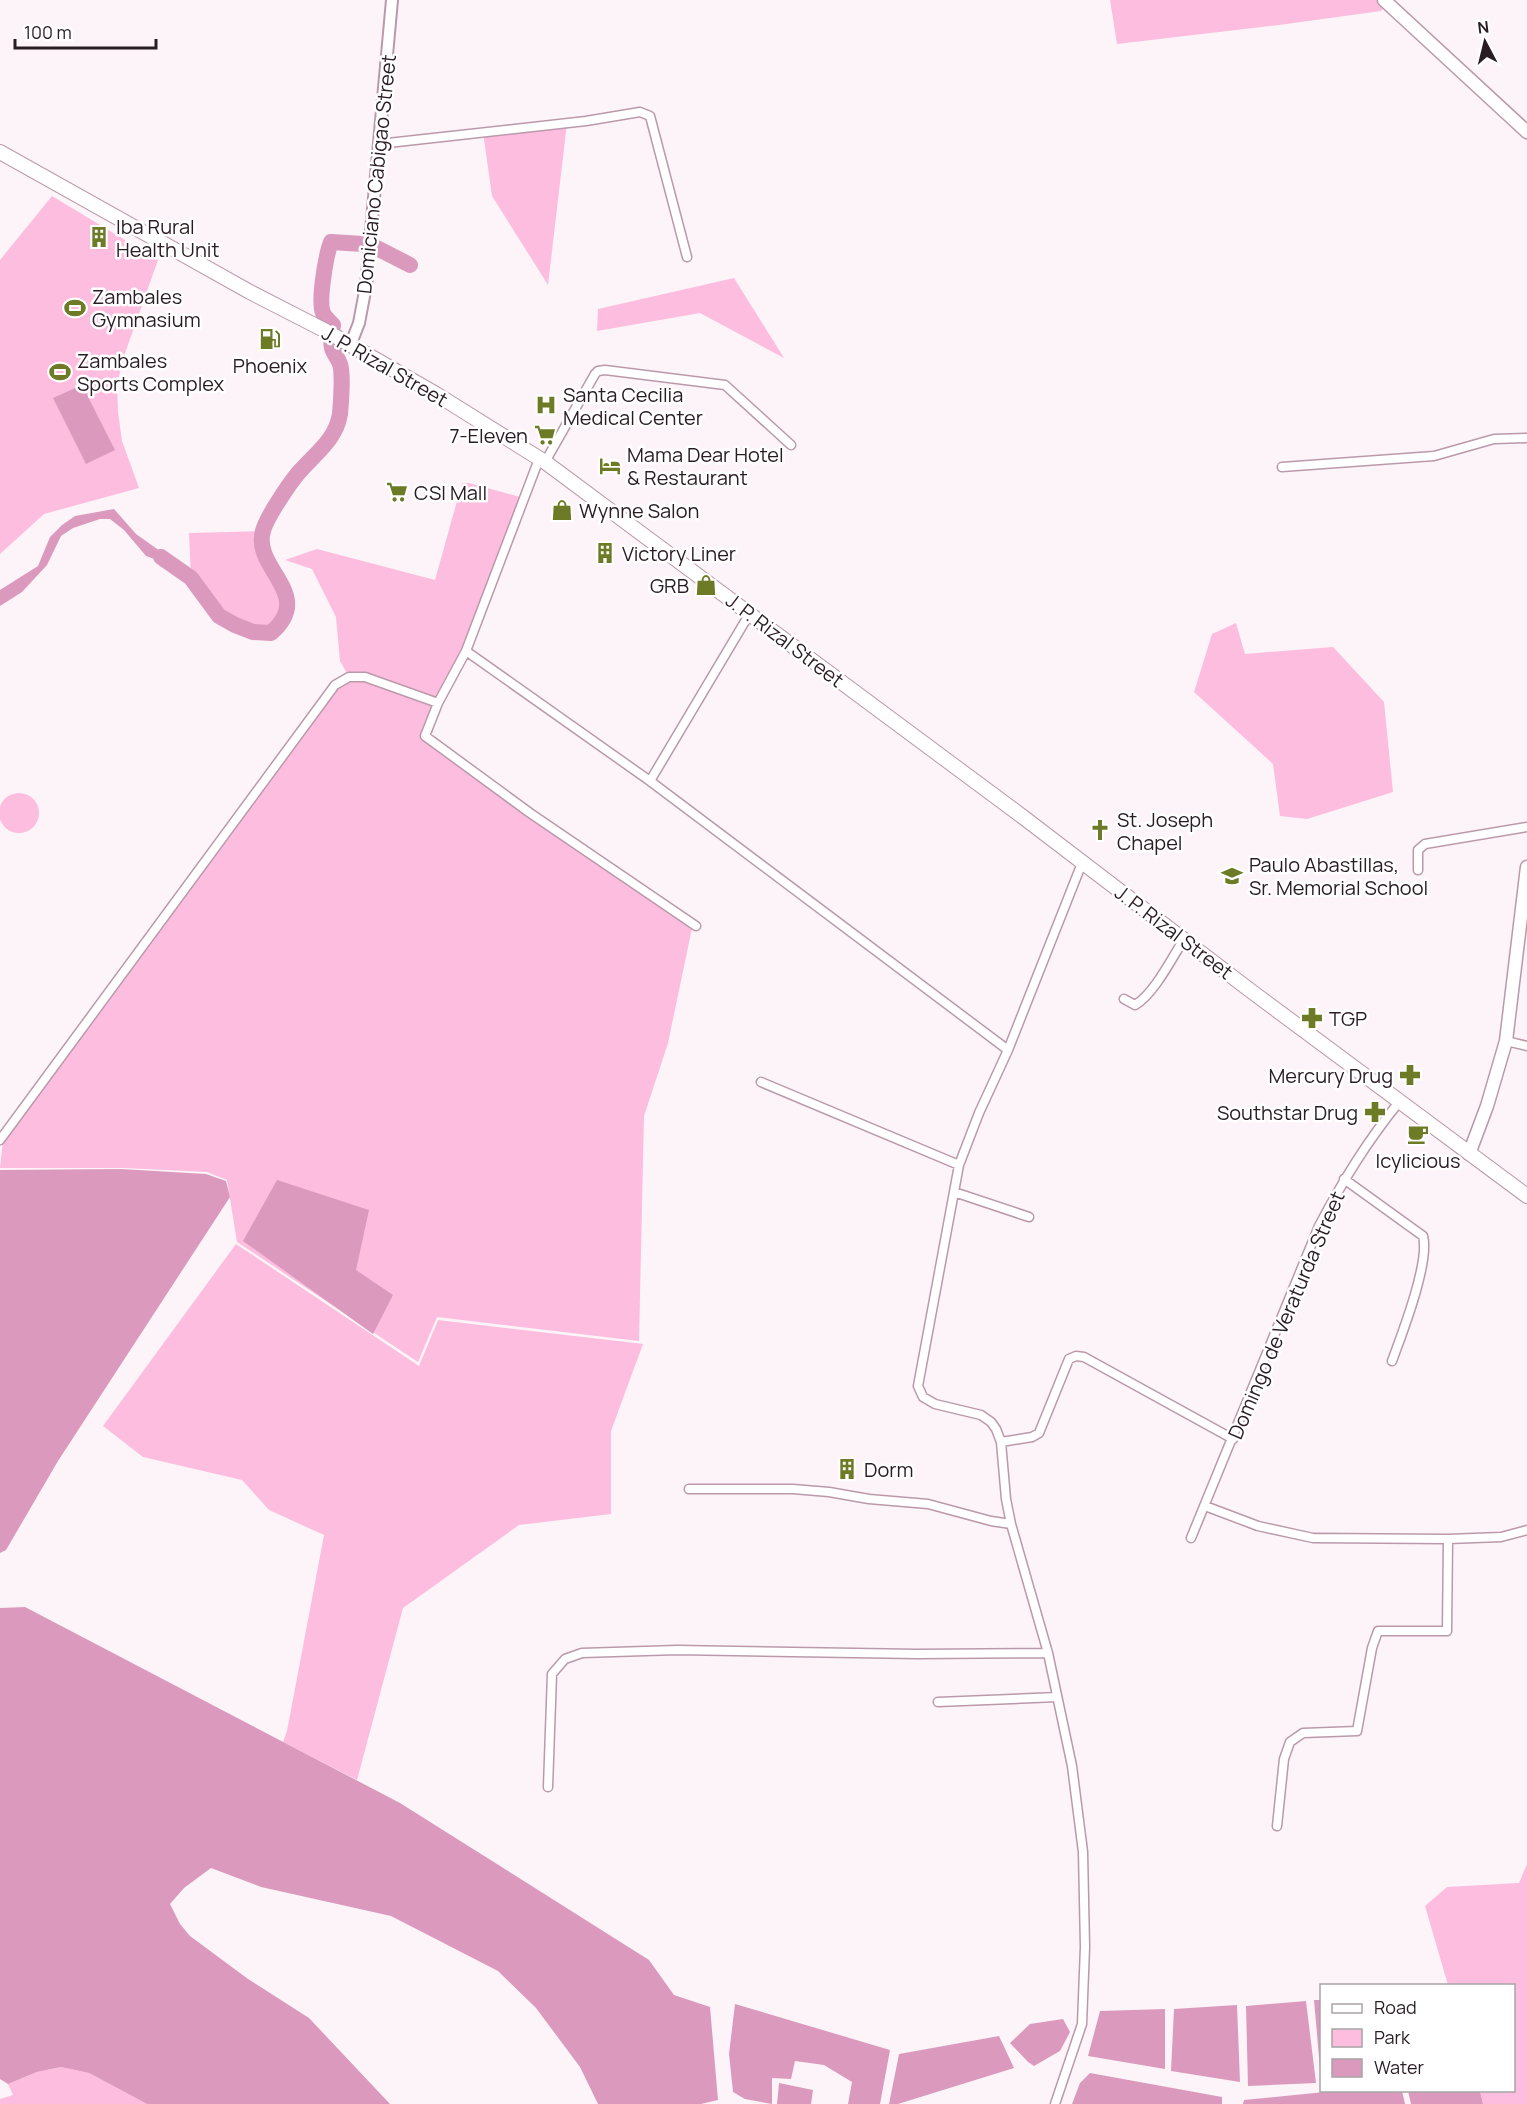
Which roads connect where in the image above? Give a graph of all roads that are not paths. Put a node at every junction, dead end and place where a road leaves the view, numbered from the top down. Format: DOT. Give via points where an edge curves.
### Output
graph roads {
  1 [pos="392,0"];
  2 [pos="1384,0"];
  3 [pos="1527,132"];
  4 [pos="379,144"];
  5 [pos="0,152"];
  6 [pos="687,258"];
  7 [pos="345,343"];
  8 [pos="1527,438"];
  9 [pos="791,445"];
  10 [pos="542,460"];
  11 [pos="1282,467"];
  12 [pos="750,613"];
  13 [pos="466,651"];
  14 [pos="438,703"];
  15 [pos="650,781"];
  16 [pos="1527,827"];
  17 [pos="1082,863"];
  18 [pos="1527,867"];
  19 [pos="1418,870"];
  20 [pos="696,926"];
  21 [pos="1184,939"];
  22 [pos="1124,999"];
  23 [pos="1506,1041"];
  24 [pos="1527,1046"];
  25 [pos="1008,1050"];
  26 [pos="761,1082"];
  27 [pos="1399,1102"];
  28 [pos="0,1140"];
  29 [pos="1469,1154"];
  30 [pos="959,1165"];
  31 [pos="1344,1179"];
  32 [pos="954,1192"];
  33 [pos="1527,1196"];
  34 [pos="1029,1217"];
  35 [pos="1392,1361"];
  36 [pos="1233,1439"];
  37 [pos="1001,1442"];
  38 [pos="689,1489"];
  39 [pos="1205,1506"];
  40 [pos="1011,1524"];
  41 [pos="1527,1530"];
  42 [pos="1191,1538"];
  43 [pos="1448,1539"];
  44 [pos="1048,1653"];
  45 [pos="1057,1697"];
  46 [pos="938,1702"];
  47 [pos="548,1787"];
  48 [pos="1277,1826"];
  49 [pos="1055,2104"];
  1 -- 4 [label="street, Domiciano Cabigao Street"];
  2 -- 3 [label="main road"];
  4 -- 6 [label="street" via="646,114 650,116"];
  4 -- 7 [label="street, Domiciano Cabigao Street" via="363,309"];
  5 -- 7 [label="main road, J. P. Rizal Street"];
  7 -- 10 [label="main road, J. P. Rizal Street"];
  8 -- 11 [label="street" via="1494,439 1434,456"];
  9 -- 10 [label="street" via="725,386 605,370 595,374"];
  10 -- 12 [label="main road, J. P. Rizal Street"];
  10 -- 13 [label="street"];
  12 -- 15 [label="street"];
  12 -- 17 [label="main road, J. P. Rizal Street"];
  13 -- 14 [label="street"];
  13 -- 15 [label="street"];
  14 -- 20 [label="street" via="425,736"];
  14 -- 28 [label="street" via="365,677 349,677 335,685"];
  15 -- 25 [label="street"];
  16 -- 19 [label="street" via="1425,844 1418,850"];
  17 -- 21 [label="main road, J. P. Rizal Street"];
  17 -- 25 [label="street"];
  18 -- 23 [label="main road"];
  21 -- 22 [label="street" via="1139,1004"];
  21 -- 27 [label="main road, J. P. Rizal Street"];
  23 -- 24 [label="street"];
  23 -- 29 [label="main road"];
  25 -- 30 [label="street"];
  26 -- 30 [label="street"];
  27 -- 29 [label="main road, J. P. Rizal Street"];
  27 -- 31 [label="street, Domingo de Veraturda Street"];
  29 -- 33 [label="main road, J. P. Rizal Street"];
  30 -- 32 [label="street"];
  31 -- 35 [label="street" via="1423,1236 1425,1250 1412,1308"];
  31 -- 36 [label="street, Domingo de Veraturda Street" via="1319,1226"];
  32 -- 34 [label="street"];
  32 -- 37 [label="street" via="918,1386 923,1397 935,1404 981,1415 991,1422"];
  36 -- 37 [label="street" via="1076,1356 1069,1359 1039,1433"];
  36 -- 39 [label="street, Domingo de Veraturda Street"];
  37 -- 40 [label="street"];
  38 -- 40 [label="street" via="829,1492 928,1504"];
  39 -- 42 [label="street, Domingo de Veraturda Street"];
  39 -- 43 [label="street" via="1258,1526 1313,1538"];
  40 -- 44 [label="street"];
  41 -- 43 [label="street" via="1501,1537"];
  43 -- 48 [label="street" via="1447,1630 1378,1632 1357,1731 1303,1733 1290,1742 1284,1759"];
  44 -- 45 [label="street"];
  44 -- 47 [label="street" via="582,1653 565,1659 552,1674"];
  45 -- 46 [label="street"];
  45 -- 49 [label="street" via="1080,1825 1085,1947 1082,2024"];
}
